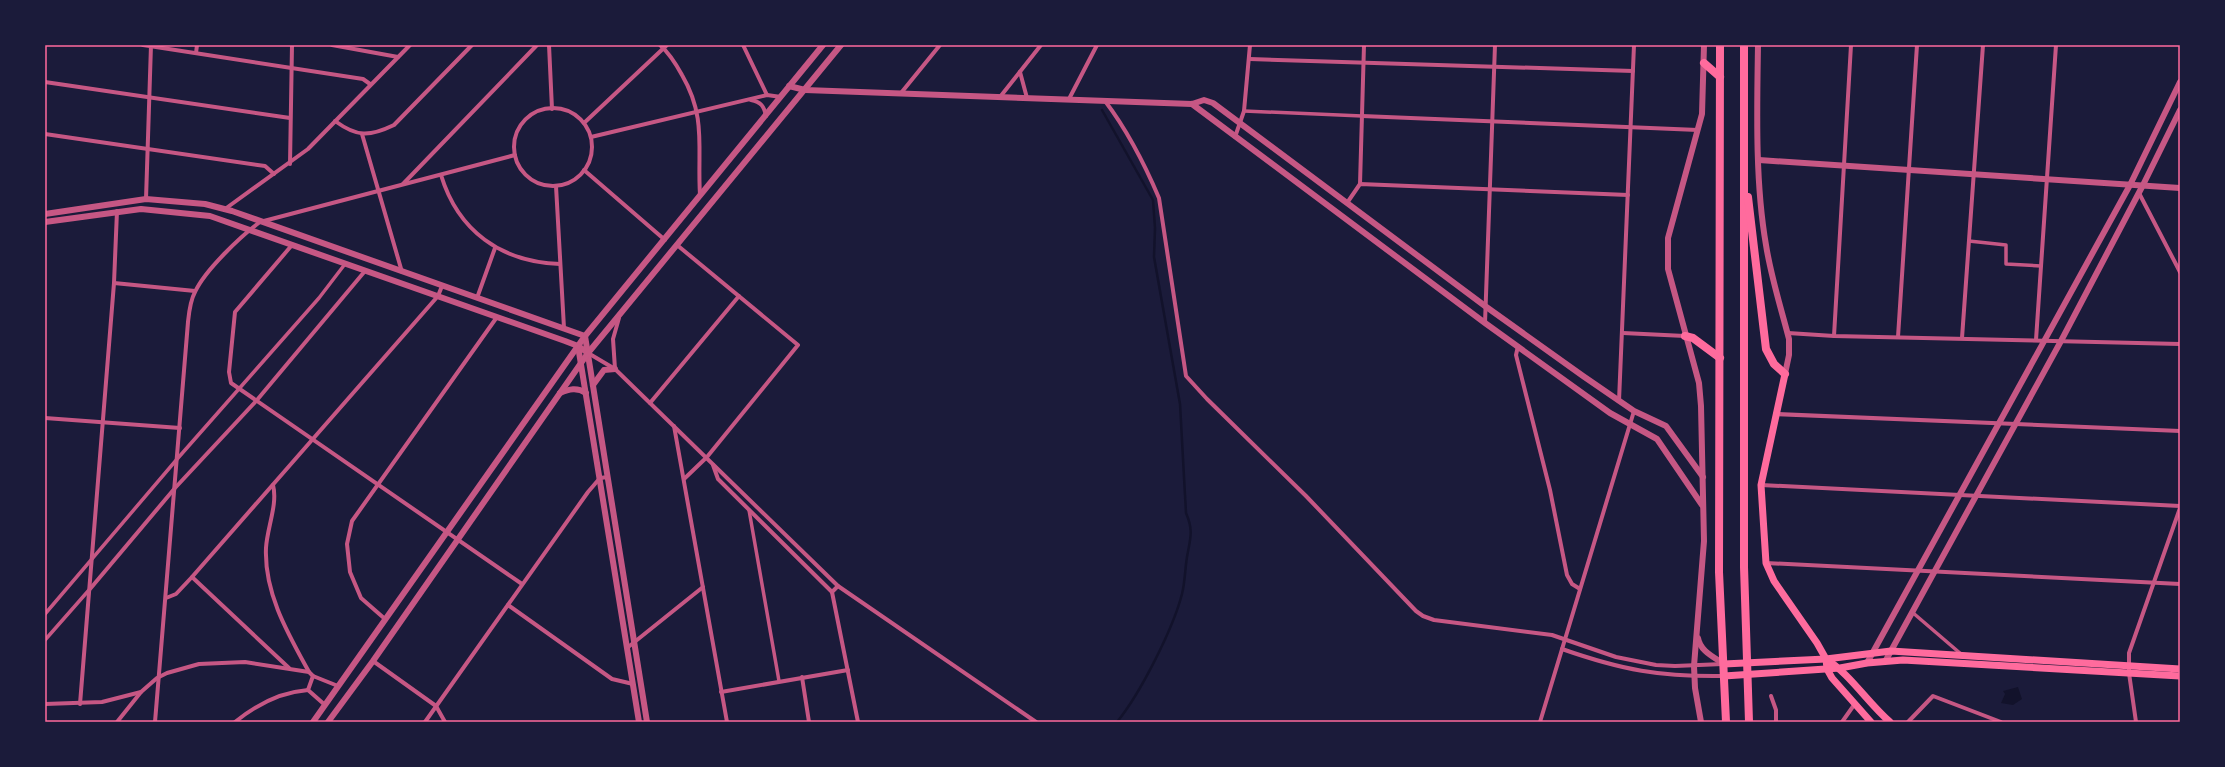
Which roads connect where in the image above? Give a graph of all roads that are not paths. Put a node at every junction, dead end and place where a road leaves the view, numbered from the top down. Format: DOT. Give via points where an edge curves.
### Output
graph roads {
  1 [pos="144,45"];
  2 [pos="197,45"];
  3 [pos="292,45"];
  4 [pos="332,45"];
  5 [pos="410,45"];
  6 [pos="472,45"];
  7 [pos="537,45"];
  8 [pos="549,45"];
  9 [pos="743,45"];
  10 [pos="824,45"];
  11 [pos="841,45"];
  12 [pos="940,45"];
  13 [pos="1041,45"];
  14 [pos="1097,45"];
  15 [pos="1250,45"];
  16 [pos="1364,45"];
  17 [pos="1495,45"];
  18 [pos="1634,45"];
  19 [pos="1704,45"];
  20 [pos="1720,45"];
  21 [pos="1744,45"];
  22 [pos="1758,45"];
  23 [pos="1851,45"];
  24 [pos="1917,45"];
  25 [pos="1983,45"];
  26 [pos="2056,45"];
  27 [pos="151,46"];
  28 [pos="664,46"];
  29 [pos="196,53"];
  30 [pos="398,57"];
  31 [pos="1250,59"];
  32 [pos="1363,62"];
  33 [pos="1704,63"];
  34 [pos="1494,66"];
  35 [pos="291,67"];
  36 [pos="1633,70"];
  37 [pos="1020,72"];
  38 [pos="1720,77"];
  39 [pos="45,82"];
  40 [pos="2180,82"];
  41 [pos="370,84"];
  42 [pos="789,86"];
  43 [pos="805,90"];
  44 [pos="901,93"];
  45 [pos="767,95"];
  46 [pos="149,97"];
  47 [pos="781,97"];
  48 [pos="1000,97"];
  49 [pos="1027,98"];
  50 [pos="1069,99"];
  51 [pos="751,100"];
  52 [pos="1105,101"];
  53 [pos="1192,104"];
  54 [pos="552,109"];
  55 [pos="2180,110"];
  56 [pos="1244,111"];
  57 [pos="698,112"];
  58 [pos="766,116"];
  59 [pos="1362,116"];
  60 [pos="290,118"];
  61 [pos="335,121"];
  62 [pos="1493,122"];
  63 [pos="584,123"];
  64 [pos="1239,124"];
  65 [pos="1631,127"];
  66 [pos="1698,130"];
  67 [pos="45,134"];
  68 [pos="362,134"];
  69 [pos="591,137"];
  70 [pos="1235,137"];
  71 [pos="147,150"];
  72 [pos="515,155"];
  73 [pos="1759,160"];
  74 [pos="290,164"];
  75 [pos="1844,165"];
  76 [pos="584,170"];
  77 [pos="1909,170"];
  78 [pos="1744,172"];
  79 [pos="274,174"];
  80 [pos="1973,174"];
  81 [pos="441,175"];
  82 [pos="2047,179"];
  83 [pos="403,184"];
  84 [pos="1360,184"];
  85 [pos="2130,185"];
  86 [pos="556,186"];
  87 [pos="2143,186"];
  88 [pos="1490,188"];
  89 [pos="2180,188"];
  90 [pos="379,191"];
  91 [pos="2139,193"];
  92 [pos="1628,195"];
  93 [pos="700,197"];
  94 [pos="146,200"];
  95 [pos="1347,204"];
  96 [pos="225,209"];
  97 [pos="117,211"];
  98 [pos="45,214"];
  99 [pos="45,222"];
  100 [pos="260,222"];
  101 [pos="249,230"];
  102 [pos="665,240"];
  103 [pos="1969,241"];
  104 [pos="292,245"];
  105 [pos="677,245"];
  106 [pos="495,248"];
  107 [pos="346,264"];
  108 [pos="560,264"];
  109 [pos="2041,266"];
  110 [pos="365,270"];
  111 [pos="402,272"];
  112 [pos="2180,272"];
  113 [pos="114,283"];
  114 [pos="442,286"];
  115 [pos="195,291"];
  116 [pos="438,296"];
  117 [pos="739,296"];
  118 [pos="477,298"];
  119 [pos="1485,306"];
  120 [pos="620,315"];
  121 [pos="497,317"];
  122 [pos="1485,323"];
  123 [pos="564,328"];
  124 [pos="1623,333"];
  125 [pos="1788,333"];
  126 [pos="585,336"];
  127 [pos="1685,336"];
  128 [pos="1834,336"];
  129 [pos="1898,337"];
  130 [pos="1962,338"];
  131 [pos="2036,340"];
  132 [pos="2046,340"];
  133 [pos="2060,341"];
  134 [pos="2180,344"];
  135 [pos="578,346"];
  136 [pos="1518,346"];
  137 [pos="588,353"];
  138 [pos="1720,358"];
  139 [pos="581,363"];
  140 [pos="615,368"];
  141 [pos="1784,374"];
  142 [pos="593,385"];
  143 [pos="241,389"];
  144 [pos="560,393"];
  145 [pos="586,393"];
  146 [pos="256,400"];
  147 [pos="1619,402"];
  148 [pos="650,403"];
  149 [pos="1634,411"];
  150 [pos="1775,414"];
  151 [pos="45,418"];
  152 [pos="103,422"];
  153 [pos="1629,424"];
  154 [pos="1999,424"];
  155 [pos="2014,424"];
  156 [pos="674,426"];
  157 [pos="180,428"];
  158 [pos="2180,431"];
  159 [pos="312,439"];
  160 [pos="707,457"];
  161 [pos="178,458"];
  162 [pos="712,462"];
  163 [pos="608,477"];
  164 [pos="1703,477"];
  165 [pos="600,478"];
  166 [pos="684,478"];
  167 [pos="273,484"];
  168 [pos="378,485"];
  169 [pos="1761,485"];
  170 [pos="175,488"];
  171 [pos="1960,495"];
  172 [pos="1975,496"];
  173 [pos="752,501"];
  174 [pos="1702,505"];
  175 [pos="2180,507"];
  176 [pos="749,510"];
  177 [pos="446,533"];
  178 [pos="456,540"];
  179 [pos="92,559"];
  180 [pos="1766,563"];
  181 [pos="1918,571"];
  182 [pos="1934,572"];
  183 [pos="192,577"];
  184 [pos="2153,582"];
  185 [pos="522,584"];
  186 [pos="2180,584"];
  187 [pos="838,586"];
  188 [pos="703,587"];
  189 [pos="1580,589"];
  190 [pos="89,590"];
  191 [pos="832,592"];
  192 [pos="166,598"];
  193 [pos="508,605"];
  194 [pos="1912,612"];
  195 [pos="45,614"];
  196 [pos="386,619"];
  197 [pos="1696,631"];
  198 [pos="1565,639"];
  199 [pos="45,640"];
  200 [pos="635,643"];
  201 [pos="627,648"];
  202 [pos="1562,649"];
  203 [pos="1891,651"];
  204 [pos="1873,653"];
  205 [pos="1962,655"];
  206 [pos="1826,659"];
  207 [pos="1886,660"];
  208 [pos="373,661"];
  209 [pos="1747,662"];
  210 [pos="1868,663"];
  211 [pos="1724,664"];
  212 [pos="1694,666"];
  213 [pos="289,668"];
  214 [pos="1840,668"];
  215 [pos="1827,669"];
  216 [pos="2129,669"];
  217 [pos="2180,669"];
  218 [pos="848,670"];
  219 [pos="309,672"];
  220 [pos="1747,675"];
  221 [pos="313,676"];
  222 [pos="1694,676"];
  223 [pos="1724,676"];
  224 [pos="2180,676"];
  225 [pos="802,677"];
  226 [pos="157,678"];
  227 [pos="779,680"];
  228 [pos="633,684"];
  229 [pos="338,686"];
  230 [pos="308,690"];
  231 [pos="142,692"];
  232 [pos="721,692"];
  233 [pos="1771,696"];
  234 [pos="45,704"];
  235 [pos="80,704"];
  236 [pos="325,705"];
  237 [pos="1854,705"];
  238 [pos="436,706"];
  239 [pos="117,722"];
  240 [pos="155,722"];
  241 [pos="235,722"];
  242 [pos="313,722"];
  243 [pos="328,722"];
  244 [pos="424,722"];
  245 [pos="445,722"];
  246 [pos="639,722"];
  247 [pos="647,722"];
  248 [pos="727,722"];
  249 [pos="809,722"];
  250 [pos="858,722"];
  251 [pos="1036,722"];
  252 [pos="1540,722"];
  253 [pos="1701,722"];
  254 [pos="1726,722"];
  255 [pos="1749,722"];
  256 [pos="1776,722"];
  257 [pos="1842,722"];
  258 [pos="1871,722"];
  259 [pos="1890,722"];
  260 [pos="1908,722"];
  261 [pos="2001,722"];
  262 [pos="2136,722"];
  1 -- 27 [label="street"];
  2 -- 29 [label="street"];
  3 -- 35 [label="street"];
  4 -- 30 [label="street"];
  5 -- 30 [label="street"];
  6 -- 68 [label="street" via="394,125 381,131"];
  7 -- 83 [label="street"];
  8 -- 54 [label="street"];
  9 -- 45 [label="street"];
  10 -- 42 [label="street"];
  11 -- 43 [label="street"];
  12 -- 44 [label="street"];
  13 -- 37 [label="street"];
  14 -- 50 [label="street"];
  15 -- 31 [label="street"];
  16 -- 32 [label="street"];
  17 -- 34 [label="street"];
  18 -- 36 [label="street"];
  19 -- 33 [label="street"];
  20 -- 38 [label="main road"];
  21 -- 78 [label="main road"];
  22 -- 73 [label="street"];
  23 -- 75 [label="street"];
  24 -- 77 [label="street"];
  25 -- 80 [label="street"];
  26 -- 82 [label="street"];
  27 -- 29 [label="street"];
  27 -- 46 [label="street"];
  28 -- 57 [label="street" via="688,85"];
  28 -- 63 [label="street"];
  29 -- 35 [label="street"];
  30 -- 41 [label="street"];
  31 -- 32 [label="street"];
  31 -- 56 [label="street"];
  32 -- 34 [label="street"];
  32 -- 59 [label="street"];
  33 -- 38 [label="main road"];
  33 -- 66 [label="street" via="1702,114"];
  34 -- 36 [label="street"];
  34 -- 62 [label="street"];
  35 -- 41 [label="street" via="363,79"];
  35 -- 60 [label="street"];
  36 -- 65 [label="street"];
  37 -- 48 [label="street"];
  37 -- 49 [label="street"];
  38 -- 138 [label="main road"];
  39 -- 46 [label="street"];
  40 -- 85 [label="street"];
  41 -- 61 [label="street"];
  42 -- 43 [label="street"];
  42 -- 47 [label="street"];
  43 -- 44 [label="street"];
  43 -- 105 [label="street"];
  44 -- 48 [label="street"];
  45 -- 47 [label="street"];
  45 -- 51 [label="street"];
  46 -- 60 [label="street"];
  46 -- 71 [label="street"];
  47 -- 58 [label="street"];
  48 -- 49 [label="street"];
  49 -- 50 [label="street"];
  50 -- 52 [label="street"];
  51 -- 57 [label="street"];
  51 -- 58 [label="street" via="758,101"];
  52 -- 53 [label="street"];
  52 -- 198 [label="street" via="1115,114 1159,198 1185,371 1192,384 1423,616 1434,620 1552,635"];
  53 -- 64 [label="street" via="1204,100 1213,103"];
  53 -- 70 [label="street"];
  54 -- 63 [label="street" via="570,112"];
  54 -- 72 [label="street" via="534,114 522,124 515,140"];
  55 -- 87 [label="street"];
  56 -- 59 [label="street"];
  56 -- 64 [label="street"];
  57 -- 69 [label="street"];
  57 -- 93 [label="street"];
  58 -- 93 [label="street"];
  59 -- 62 [label="street"];
  59 -- 84 [label="street"];
  60 -- 74 [label="street"];
  61 -- 68 [label="street" via="352,132"];
  61 -- 74 [label="street"];
  62 -- 65 [label="street"];
  62 -- 88 [label="street"];
  63 -- 69 [label="street"];
  64 -- 70 [label="street"];
  64 -- 95 [label="street"];
  65 -- 66 [label="street"];
  65 -- 92 [label="street"];
  66 -- 127 [label="street" via="1666,248 1668,269"];
  67 -- 71 [label="street"];
  68 -- 90 [label="street"];
  69 -- 76 [label="street" via="592,154"];
  70 -- 122 [label="street"];
  71 -- 79 [label="street" via="265,166"];
  71 -- 94 [label="street"];
  72 -- 81 [label="street"];
  72 -- 86 [label="street" via="520,167 531,179"];
  73 -- 75 [label="street"];
  73 -- 125 [label="street" via="1766,246"];
  74 -- 79 [label="street"];
  75 -- 77 [label="street"];
  75 -- 128 [label="street"];
  76 -- 86 [label="street" via="572,181"];
  76 -- 102 [label="street"];
  77 -- 80 [label="street"];
  77 -- 129 [label="street"];
  78 -- 141 [label="main road" via="1754,231 1766,349 1774,364"];
  78 -- 209 [label="main road" via="1744,566"];
  79 -- 96 [label="street"];
  80 -- 82 [label="street"];
  80 -- 103 [label="street"];
  81 -- 83 [label="street"];
  81 -- 106 [label="street" via="457,212 476,233"];
  82 -- 85 [label="street"];
  82 -- 109 [label="street"];
  83 -- 90 [label="street"];
  84 -- 88 [label="street"];
  84 -- 95 [label="street"];
  85 -- 87 [label="street"];
  85 -- 132 [label="street"];
  86 -- 108 [label="street"];
  87 -- 89 [label="street"];
  87 -- 91 [label="street"];
  88 -- 92 [label="street"];
  88 -- 119 [label="street"];
  90 -- 100 [label="street"];
  90 -- 111 [label="street"];
  91 -- 112 [label="street"];
  91 -- 133 [label="street"];
  92 -- 124 [label="street"];
  93 -- 102 [label="street"];
  94 -- 96 [label="street" via="205,204"];
  94 -- 98 [label="street"];
  95 -- 119 [label="street"];
  96 -- 100 [label="street"];
  97 -- 99 [label="street"];
  97 -- 101 [label="street" via="197,214"];
  97 -- 113 [label="street"];
  100 -- 101 [label="street"];
  100 -- 111 [label="street"];
  101 -- 104 [label="street"];
  101 -- 115 [label="street"];
  102 -- 126 [label="street"];
  103 -- 109 [label="street" via="2006,245 2006,264"];
  103 -- 130 [label="street"];
  104 -- 107 [label="street"];
  104 -- 143 [label="street" via="235,312 229,379"];
  105 -- 117 [label="street"];
  105 -- 120 [label="street"];
  106 -- 108 [label="street" via="531,260"];
  106 -- 118 [label="street"];
  107 -- 110 [label="street"];
  107 -- 143 [label="street"];
  108 -- 123 [label="street"];
  109 -- 131 [label="street"];
  110 -- 116 [label="street"];
  110 -- 146 [label="street"];
  111 -- 114 [label="street"];
  113 -- 115 [label="street"];
  113 -- 152 [label="street"];
  114 -- 116 [label="street"];
  114 -- 118 [label="street"];
  115 -- 157 [label="street" via="188,322"];
  116 -- 121 [label="street"];
  116 -- 159 [label="street"];
  117 -- 148 [label="street"];
  117 -- 160 [label="street" via="798,345"];
  118 -- 123 [label="street"];
  119 -- 122 [label="street"];
  119 -- 147 [label="street"];
  120 -- 137 [label="street"];
  120 -- 140 [label="street" via="613,339"];
  121 -- 135 [label="street"];
  121 -- 168 [label="street"];
  122 -- 136 [label="street"];
  123 -- 126 [label="street"];
  124 -- 127 [label="street"];
  124 -- 147 [label="street"];
  125 -- 128 [label="street"];
  125 -- 141 [label="street" via="1790,348"];
  126 -- 135 [label="street"];
  126 -- 137 [label="street"];
  127 -- 138 [label="main road" via="1693,338"];
  127 -- 164 [label="street" via="1699,383"];
  128 -- 129 [label="street"];
  129 -- 130 [label="street"];
  130 -- 131 [label="street"];
  131 -- 132 [label="street"];
  132 -- 133 [label="street"];
  132 -- 154 [label="street"];
  133 -- 134 [label="street"];
  133 -- 155 [label="street"];
  135 -- 137 [label="street"];
  135 -- 139 [label="street"];
  135 -- 177 [label="street"];
  136 -- 153 [label="street"];
  136 -- 189 [label="street" via="1516,355 1550,490 1567,574 1572,584"];
  137 -- 139 [label="street"];
  137 -- 140 [label="street"];
  137 -- 142 [label="street"];
  138 -- 211 [label="main road" via="1719,572"];
  139 -- 144 [label="street"];
  139 -- 145 [label="street"];
  140 -- 142 [label="street" via="604,370"];
  140 -- 148 [label="street"];
  141 -- 150 [label="main road"];
  142 -- 163 [label="street"];
  143 -- 146 [label="street"];
  143 -- 161 [label="street"];
  144 -- 145 [label="street" via="572,389"];
  144 -- 178 [label="street"];
  145 -- 165 [label="street"];
  146 -- 159 [label="street"];
  146 -- 170 [label="street"];
  147 -- 149 [label="street"];
  148 -- 156 [label="street"];
  149 -- 153 [label="street"];
  149 -- 164 [label="street" via="1654,419 1670,430"];
  150 -- 154 [label="street"];
  150 -- 169 [label="main road"];
  151 -- 152 [label="street"];
  152 -- 157 [label="street"];
  152 -- 179 [label="street"];
  153 -- 174 [label="street" via="1647,432 1659,442"];
  153 -- 189 [label="street"];
  154 -- 155 [label="street"];
  154 -- 171 [label="street"];
  155 -- 158 [label="street"];
  155 -- 172 [label="street"];
  156 -- 160 [label="street"];
  156 -- 166 [label="street"];
  157 -- 161 [label="street"];
  159 -- 167 [label="street"];
  159 -- 168 [label="street"];
  160 -- 162 [label="street"];
  160 -- 166 [label="street"];
  161 -- 170 [label="street"];
  161 -- 179 [label="street"];
  162 -- 173 [label="street"];
  162 -- 176 [label="street" via="718,479"];
  163 -- 165 [label="street"];
  163 -- 200 [label="street"];
  164 -- 174 [label="street"];
  165 -- 185 [label="street"];
  165 -- 201 [label="street"];
  166 -- 188 [label="street"];
  167 -- 183 [label="street"];
  167 -- 219 [label="street" via="276,494 266,550 269,579 279,614"];
  168 -- 177 [label="street"];
  168 -- 196 [label="street" via="352,522 347,557 350,572 361,598"];
  169 -- 171 [label="street"];
  169 -- 180 [label="main road"];
  170 -- 190 [label="street"];
  170 -- 192 [label="street"];
  171 -- 172 [label="street"];
  171 -- 181 [label="street"];
  172 -- 175 [label="street"];
  172 -- 182 [label="street"];
  173 -- 176 [label="street"];
  173 -- 187 [label="street"];
  174 -- 197 [label="street" via="1704,541"];
  175 -- 184 [label="street"];
  176 -- 191 [label="street"];
  176 -- 227 [label="street"];
  177 -- 178 [label="street"];
  177 -- 196 [label="street"];
  178 -- 185 [label="street"];
  178 -- 208 [label="street"];
  179 -- 190 [label="street"];
  179 -- 195 [label="street"];
  180 -- 181 [label="street"];
  180 -- 206 [label="main road" via="1774,580"];
  181 -- 182 [label="street"];
  181 -- 204 [label="street"];
  182 -- 184 [label="street"];
  182 -- 194 [label="street"];
  183 -- 192 [label="street" via="176,594"];
  183 -- 213 [label="street"];
  184 -- 186 [label="street"];
  184 -- 216 [label="street" via="2129,653"];
  185 -- 193 [label="street"];
  187 -- 191 [label="street"];
  187 -- 251 [label="street"];
  188 -- 200 [label="street"];
  188 -- 232 [label="street"];
  189 -- 198 [label="street"];
  190 -- 199 [label="street"];
  190 -- 235 [label="street"];
  191 -- 218 [label="street"];
  192 -- 226 [label="street"];
  193 -- 228 [label="street" via="612,679"];
  193 -- 238 [label="street"];
  194 -- 203 [label="street"];
  194 -- 205 [label="street"];
  196 -- 229 [label="street"];
  197 -- 211 [label="street" via="1701,647"];
  197 -- 212 [label="street"];
  198 -- 202 [label="street"];
  198 -- 212 [label="street" via="1616,657 1656,665"];
  200 -- 201 [label="street"];
  200 -- 247 [label="street"];
  201 -- 228 [label="street"];
  202 -- 222 [label="street" via="1619,668 1662,675"];
  202 -- 252 [label="street"];
  203 -- 204 [label="main road"];
  203 -- 205 [label="main road"];
  203 -- 207 [label="street"];
  204 -- 206 [label="main road"];
  204 -- 210 [label="street"];
  205 -- 216 [label="main road"];
  206 -- 209 [label="main road"];
  206 -- 214 [label="main road"];
  206 -- 215 [label="main road"];
  207 -- 210 [label="main road"];
  207 -- 216 [label="main road"];
  208 -- 238 [label="street"];
  208 -- 243 [label="street"];
  209 -- 211 [label="main road"];
  209 -- 220 [label="main road"];
  210 -- 214 [label="main road"];
  211 -- 212 [label="street"];
  211 -- 223 [label="main road"];
  212 -- 222 [label="street"];
  213 -- 219 [label="street"];
  213 -- 226 [label="street" via="245,662 215,663 179,668"];
  214 -- 215 [label="main road"];
  214 -- 259 [label="main road"];
  215 -- 220 [label="main road"];
  215 -- 237 [label="main road"];
  216 -- 217 [label="main road"];
  216 -- 224 [label="main road"];
  216 -- 262 [label="street"];
  218 -- 225 [label="street"];
  218 -- 250 [label="street"];
  219 -- 221 [label="street"];
  220 -- 223 [label="main road"];
  220 -- 255 [label="main road"];
  221 -- 229 [label="street"];
  221 -- 230 [label="street"];
  222 -- 223 [label="street"];
  222 -- 253 [label="street"];
  223 -- 254 [label="main road"];
  225 -- 227 [label="street"];
  225 -- 249 [label="street"];
  226 -- 231 [label="street"];
  226 -- 240 [label="street"];
  227 -- 232 [label="street"];
  228 -- 246 [label="street"];
  229 -- 236 [label="street"];
  230 -- 236 [label="street"];
  230 -- 241 [label="street" via="292,692 271,700 250,710"];
  231 -- 235 [label="street" via="102,702"];
  231 -- 239 [label="street"];
  232 -- 248 [label="street"];
  233 -- 256 [label="street" via="1776,710"];
  234 -- 235 [label="street"];
  236 -- 242 [label="street"];
  237 -- 257 [label="street"];
  237 -- 258 [label="main road"];
  238 -- 244 [label="street"];
  238 -- 245 [label="street"];
  260 -- 261 [label="street" via="1933,696"];
}
